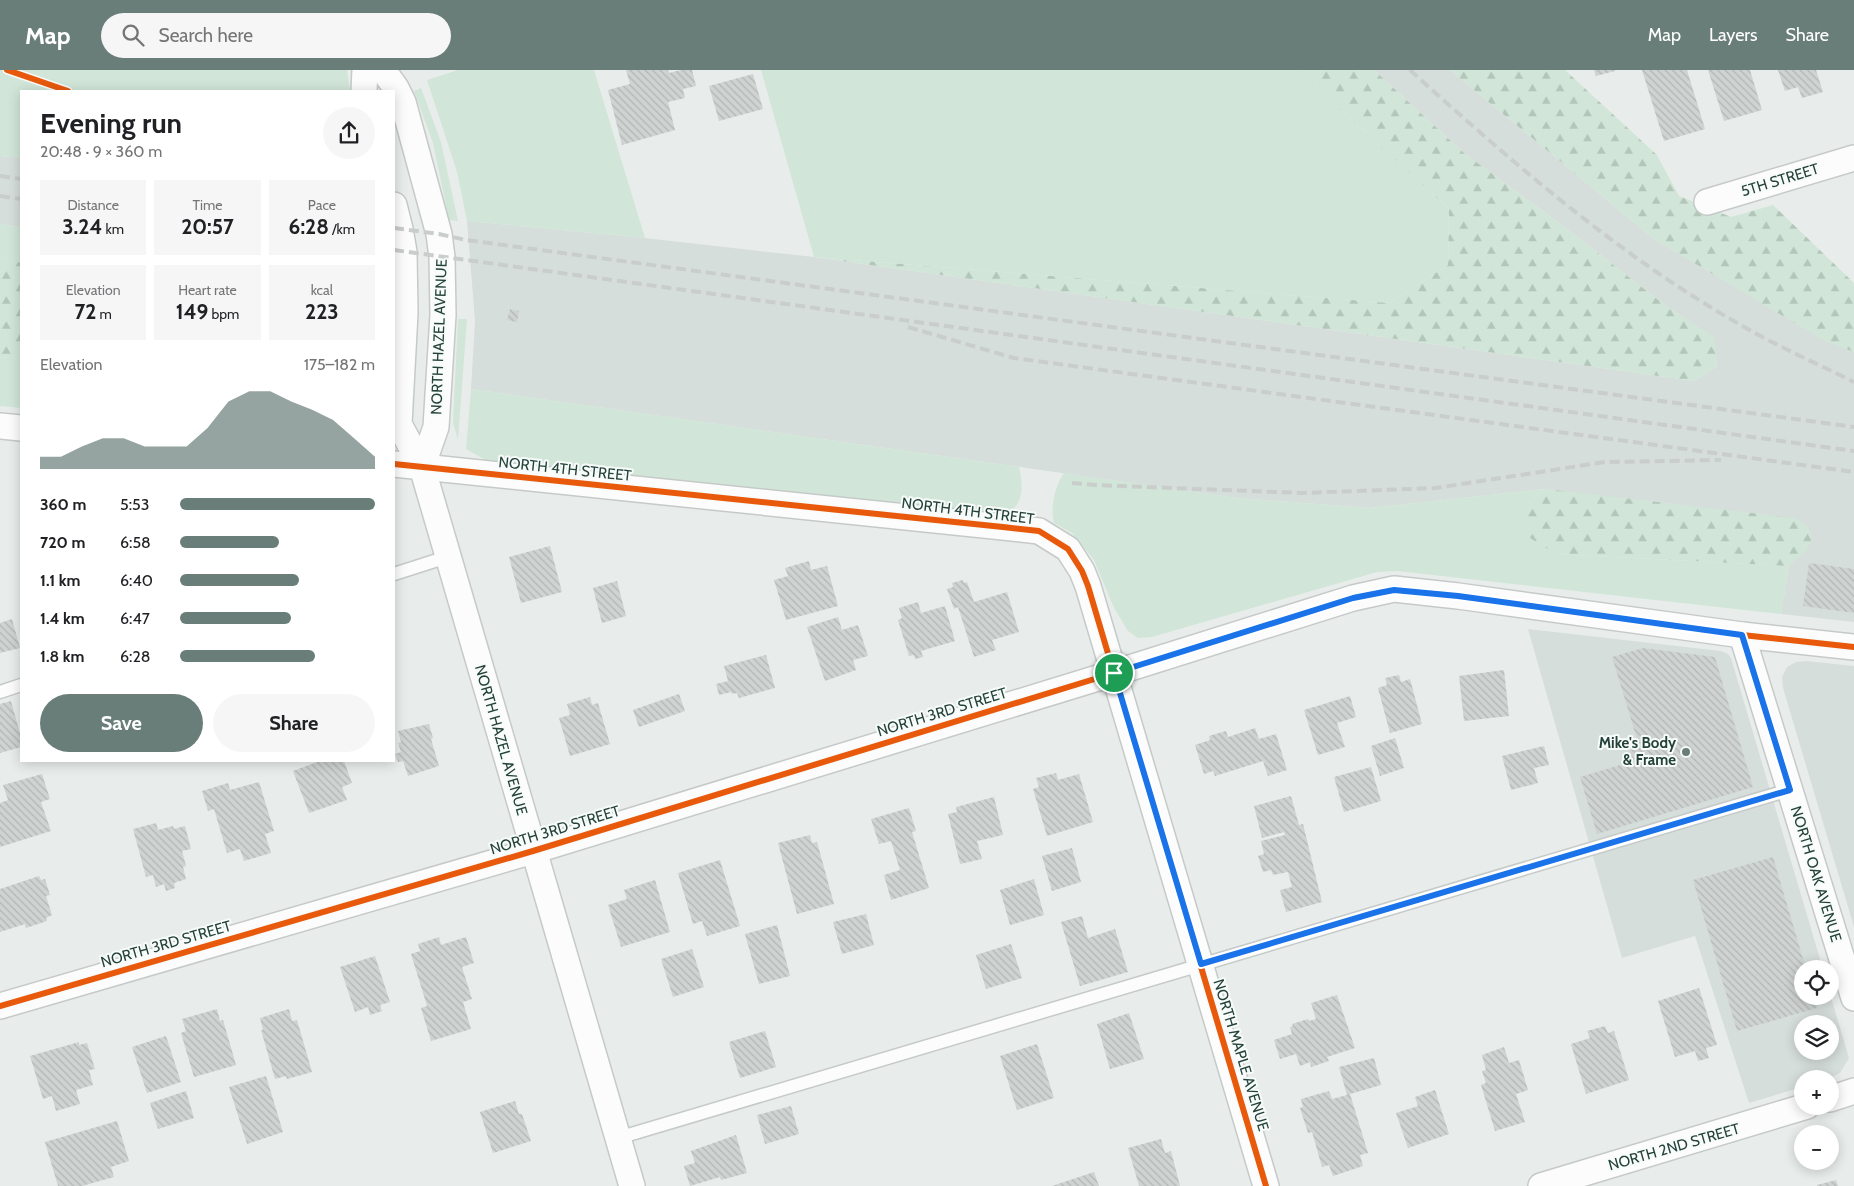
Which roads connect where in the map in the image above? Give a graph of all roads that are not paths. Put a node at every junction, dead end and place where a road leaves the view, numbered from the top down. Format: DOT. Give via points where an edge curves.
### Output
graph roads {
  1 [pos="365,70"];
  2 [pos="383,70"];
  3 [pos="364,90"];
  4 [pos="1854,158"];
  5 [pos="1707,202"];
  6 [pos="395,209"];
  7 [pos="0,426"];
  8 [pos="20,428"];
  9 [pos="395,464"];
  10 [pos="422,467"];
  11 [pos="447,557"];
  12 [pos="395,574"];
  13 [pos="1742,635"];
  14 [pos="1854,647"];
  15 [pos="1114,673"];
  16 [pos="20,686"];
  17 [pos="0,692"];
  18 [pos="1790,790"];
  19 [pos="533,851"];
  20 [pos="1201,964"];
  21 [pos="1854,998"];
  22 [pos="0,1006"];
  23 [pos="1854,1091"];
  24 [pos="1839,1096"];
  25 [pos="1794,1110"];
  26 [pos="618,1138"];
  27 [pos="632,1186"];
  28 [pos="1266,1186"];
  29 [pos="1541,1186"];
  1 -- 3 [label="street"];
  2 -- 10 [label="street, NORTH HAZEL AVENUE" via="403,102 439,234 442,257 443,315 436,426"];
  4 -- 5 [label="street, 5TH STREET"];
  6 -- 10 [label="street, NORTH HAZEL AVENUE" via="404,252 406,313 399,424"];
  7 -- 8 [label="street"];
  9 -- 10 [label="street, NORTH 4TH STREET"];
  10 -- 11 [label="street, NORTH HAZEL AVENUE"];
  10 -- 15 [label="street, NORTH 4TH STREET" via="1039,531 1068,549 1082,571"];
  11 -- 12 [label="lane"];
  11 -- 19 [label="street, NORTH HAZEL AVENUE"];
  13 -- 14 [label="street"];
  13 -- 15 [label="street" via="1394,590 1353,598"];
  13 -- 18 [label="street, NORTH OAK AVENUE"];
  15 -- 19 [label="street, NORTH 3RD STREET"];
  15 -- 20 [label="street, NORTH MAPLE AVENUE"];
  16 -- 17 [label="lane"];
  18 -- 20 [label="lane"];
  18 -- 21 [label="street, NORTH OAK AVENUE"];
  19 -- 22 [label="street, NORTH 3RD STREET"];
  19 -- 26 [label="street, NORTH HAZEL AVENUE"];
  20 -- 26 [label="lane"];
  20 -- 28 [label="street, NORTH MAPLE AVENUE"];
  23 -- 24 [label="street"];
  25 -- 29 [label="street, NORTH 2ND STREET"];
  26 -- 27 [label="street, NORTH HAZEL AVENUE"];
}
